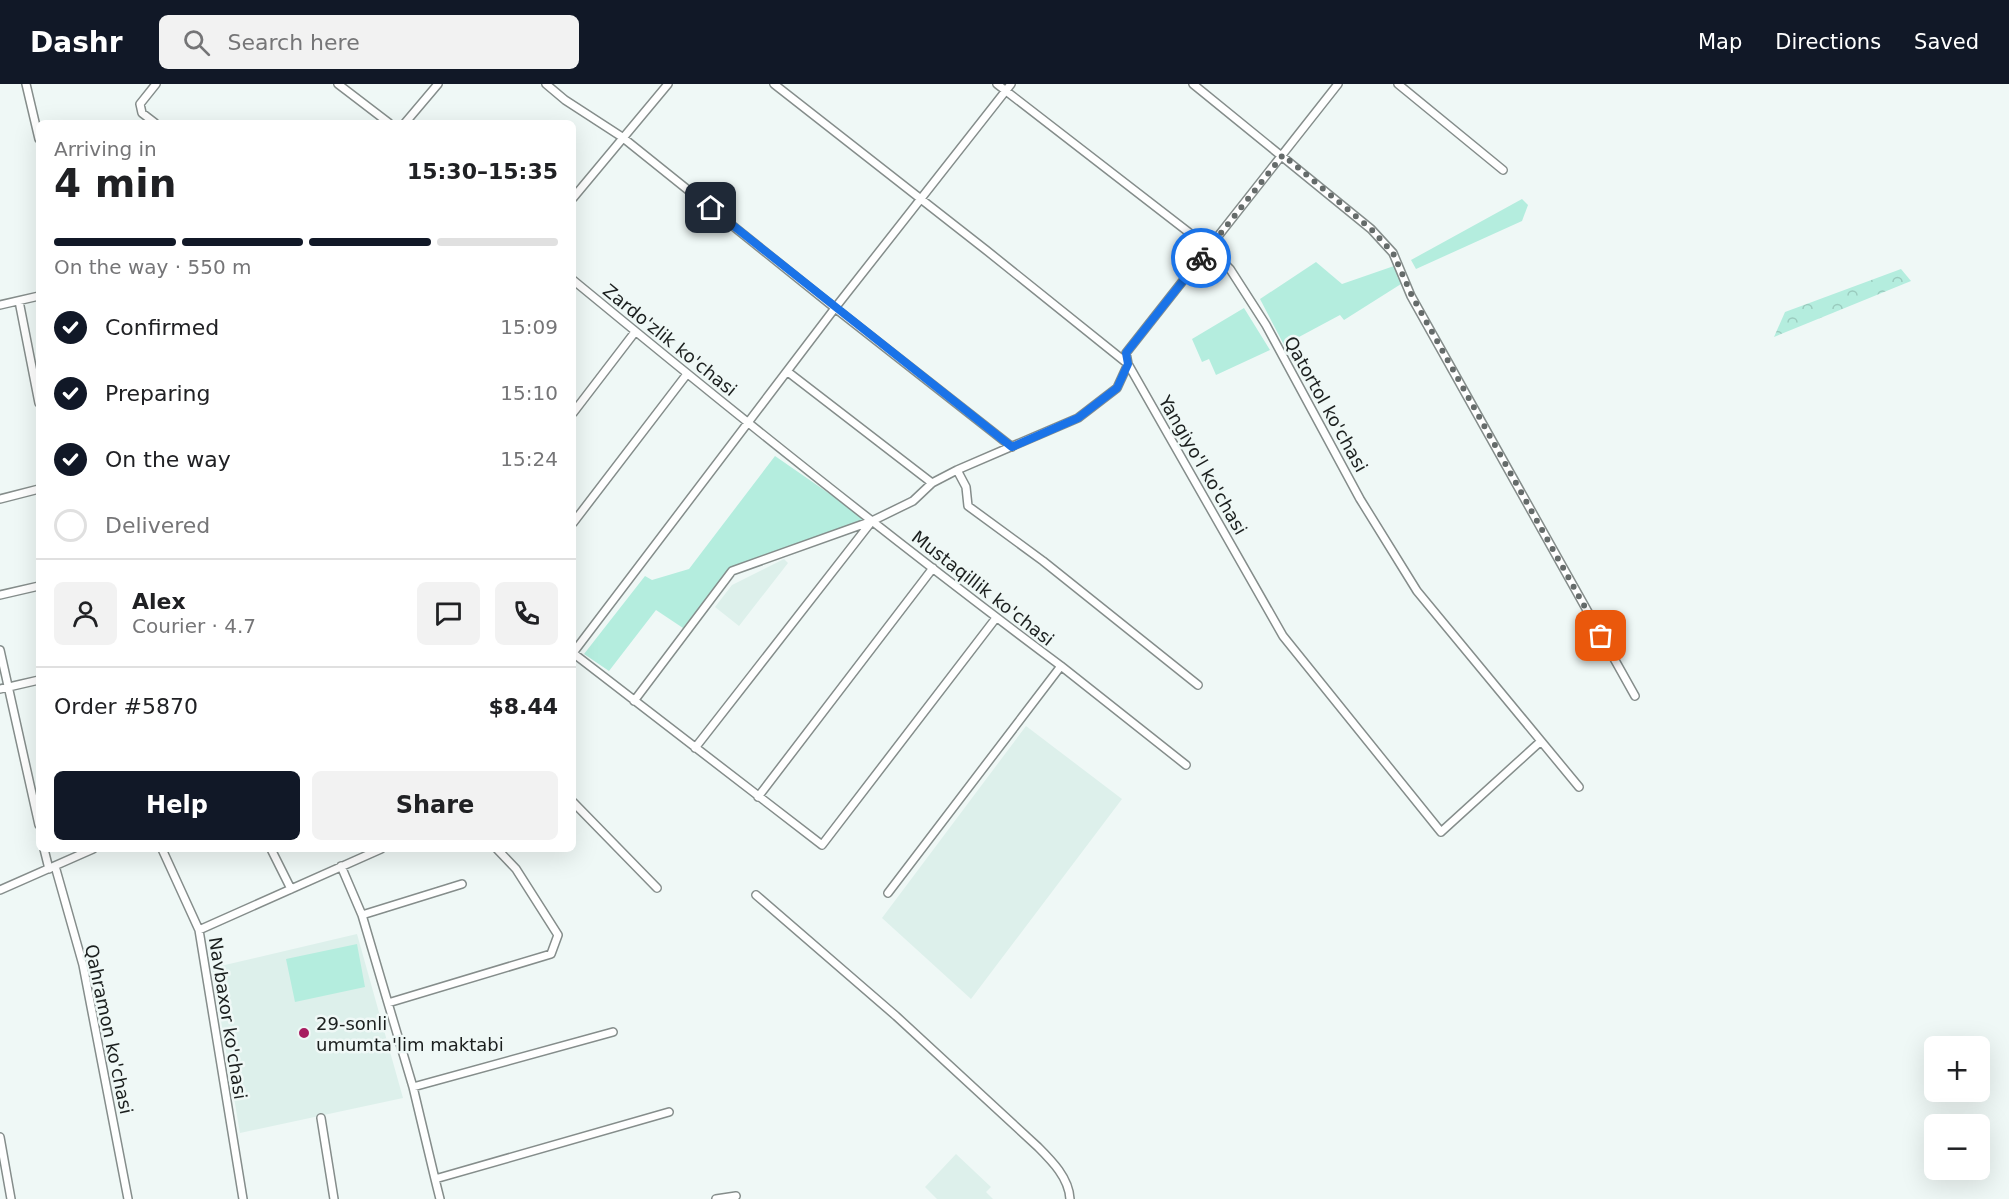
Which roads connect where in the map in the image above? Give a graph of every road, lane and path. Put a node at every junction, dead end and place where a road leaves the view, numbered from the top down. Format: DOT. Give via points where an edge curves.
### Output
graph roads {
  1 [pos="27,84"];
  2 [pos="156,84"];
  3 [pos="338,84"];
  4 [pos="438,84"];
  5 [pos="546,84"];
  6 [pos="668,84"];
  7 [pos="774,84"];
  8 [pos="998,84"];
  9 [pos="1193,84"];
  10 [pos="1338,84"];
  11 [pos="1398,84"];
  12 [pos="1008,87"];
  13 [pos="151,120"];
  14 [pos="385,120"];
  15 [pos="408,120"];
  16 [pos="36,126"];
  17 [pos="622,137"];
  18 [pos="1283,155"];
  19 [pos="1503,170"];
  20 [pos="576,194"];
  21 [pos="920,200"];
  22 [pos="1209,248"];
  23 [pos="576,283"];
  24 [pos="36,297"];
  25 [pos="19,301"];
  26 [pos="0,305"];
  27 [pos="835,308"];
  28 [pos="635,332"];
  29 [pos="1128,364"];
  30 [pos="788,372"];
  31 [pos="687,375"];
  32 [pos="36,388"];
  33 [pos="576,408"];
  34 [pos="749,424"];
  35 [pos="1012,447"];
  36 [pos="957,470"];
  37 [pos="932,483"];
  38 [pos="36,490"];
  39 [pos="0,499"];
  40 [pos="576,519"];
  41 [pos="872,521"];
  42 [pos="933,568"];
  43 [pos="36,587"];
  44 [pos="0,595"];
  45 [pos="996,618"];
  46 [pos="576,649"];
  47 [pos="0,650"];
  48 [pos="576,655"];
  49 [pos="1060,666"];
  50 [pos="36,681"];
  51 [pos="1198,685"];
  52 [pos="4,688"];
  53 [pos="1635,696"];
  54 [pos="634,701"];
  55 [pos="1541,741"];
  56 [pos="695,748"];
  57 [pos="1186,765"];
  58 [pos="1579,787"];
  59 [pos="758,797"];
  60 [pos="576,805"];
  61 [pos="36,813"];
  62 [pos="45,852"];
  63 [pos="87,852"];
  64 [pos="163,852"];
  65 [pos="272,852"];
  66 [pos="366,852"];
  67 [pos="500,852"];
  68 [pos="341,867"];
  69 [pos="52,868"];
  70 [pos="462,884"];
  71 [pos="657,888"];
  72 [pos="291,889"];
  73 [pos="0,890"];
  74 [pos="888,893"];
  75 [pos="756,895"];
  76 [pos="362,915"];
  77 [pos="198,930"];
  78 [pos="388,1003"];
  79 [pos="613,1032"];
  80 [pos="413,1087"];
  81 [pos="669,1112"];
  82 [pos="321,1118"];
  83 [pos="0,1137"];
  84 [pos="435,1179"];
  85 [pos="736,1196"];
  86 [pos="11,1199"];
  87 [pos="128,1199"];
  88 [pos="243,1199"];
  89 [pos="334,1199"];
  90 [pos="440,1199"];
  91 [pos="716,1199"];
  92 [pos="1070,1199"];
  1 -- 16 [label="street"];
  2 -- 13 [label="street" via="140,104 142,113"];
  3 -- 14 [label="street"];
  4 -- 15 [label="street"];
  5 -- 17 [label="street"];
  6 -- 17 [label="street"];
  7 -- 21 [label="street, Yangiyo'l ko'chasi"];
  8 -- 12 [label="street, Qatortol ko'chasi"];
  9 -- 18 [label="street"];
  10 -- 18 [label="street"];
  11 -- 19 [label="street"];
  12 -- 21 [label="street"];
  12 -- 22 [label="street, Qatortol ko'chasi"];
  17 -- 20 [label="street"];
  17 -- 27 [label="street"];
  18 -- 22 [label="street"];
  18 -- 53 [label="street" via="1371,229 1393,253 1412,296"];
  21 -- 27 [label="street"];
  21 -- 29 [label="street, Yangiyo'l ko'chasi"];
  22 -- 29 [label="street" via="1126,353"];
  22 -- 55 [label="street, Qatortol ko'chasi" via="1230,269 1266,325 1360,499 1417,591"];
  23 -- 28 [label="street, Zardo'zlik ko'chasi"];
  24 -- 25 [label="street"];
  25 -- 26 [label="street"];
  25 -- 32 [label="street"];
  27 -- 30 [label="street"];
  27 -- 35 [label="street"];
  28 -- 31 [label="street, Zardo'zlik ko'chasi"];
  28 -- 33 [label="street"];
  29 -- 35 [label="street" via="1117,388 1078,418"];
  29 -- 55 [label="street, Yangiyo'l ko'chasi" via="1283,636 1440,832"];
  30 -- 34 [label="street"];
  30 -- 37 [label="street"];
  31 -- 34 [label="street, Zardo'zlik ko'chasi"];
  31 -- 40 [label="street"];
  34 -- 41 [label="street, Mustaqillik ko'chasi"];
  34 -- 46 [label="street"];
  35 -- 36 [label="street"];
  36 -- 37 [label="street"];
  36 -- 51 [label="street" via="966,488 968,506"];
  37 -- 41 [label="street" via="913,501"];
  38 -- 39 [label="street"];
  41 -- 42 [label="street, Mustaqillik ko'chasi"];
  41 -- 54 [label="street" via="732,571"];
  41 -- 56 [label="street"];
  42 -- 45 [label="street, Mustaqillik ko'chasi"];
  42 -- 59 [label="street"];
  43 -- 44 [label="street"];
  45 -- 49 [label="street, Mustaqillik ko'chasi"];
  45 -- 59 [label="street" via="822,845"];
  47 -- 52 [label="street"];
  48 -- 54 [label="street"];
  49 -- 57 [label="street"];
  49 -- 74 [label="street, Mustaqillik ko'chasi"];
  50 -- 52 [label="street"];
  52 -- 61 [label="street"];
  54 -- 56 [label="street"];
  55 -- 58 [label="street, Qatortol ko'chasi"];
  56 -- 59 [label="street"];
  60 -- 71 [label="street"];
  62 -- 69 [label="street, Qahramon ko'chasi"];
  63 -- 69 [label="street"];
  64 -- 77 [label="street, Navbaxor ko'chasi"];
  65 -- 72 [label="street"];
  66 -- 68 [label="street"];
  67 -- 78 [label="street" via="516,869 558,935 552,954"];
  68 -- 72 [label="street"];
  68 -- 76 [label="street"];
  69 -- 73 [label="street"];
  69 -- 87 [label="street, Qahramon ko'chasi" via="83,965"];
  70 -- 76 [label="street"];
  72 -- 77 [label="street"];
  75 -- 92 [label="street" via="896,1016 1038,1147 1066,1182"];
  76 -- 78 [label="street"];
  77 -- 88 [label="street, Navbaxor ko'chasi"];
  78 -- 80 [label="street"];
  79 -- 80 [label="street"];
  80 -- 84 [label="street"];
  81 -- 84 [label="street"];
  82 -- 89 [label="street"];
  83 -- 86 [label="street"];
  84 -- 90 [label="street"];
  85 -- 91 [label="street"];
}
